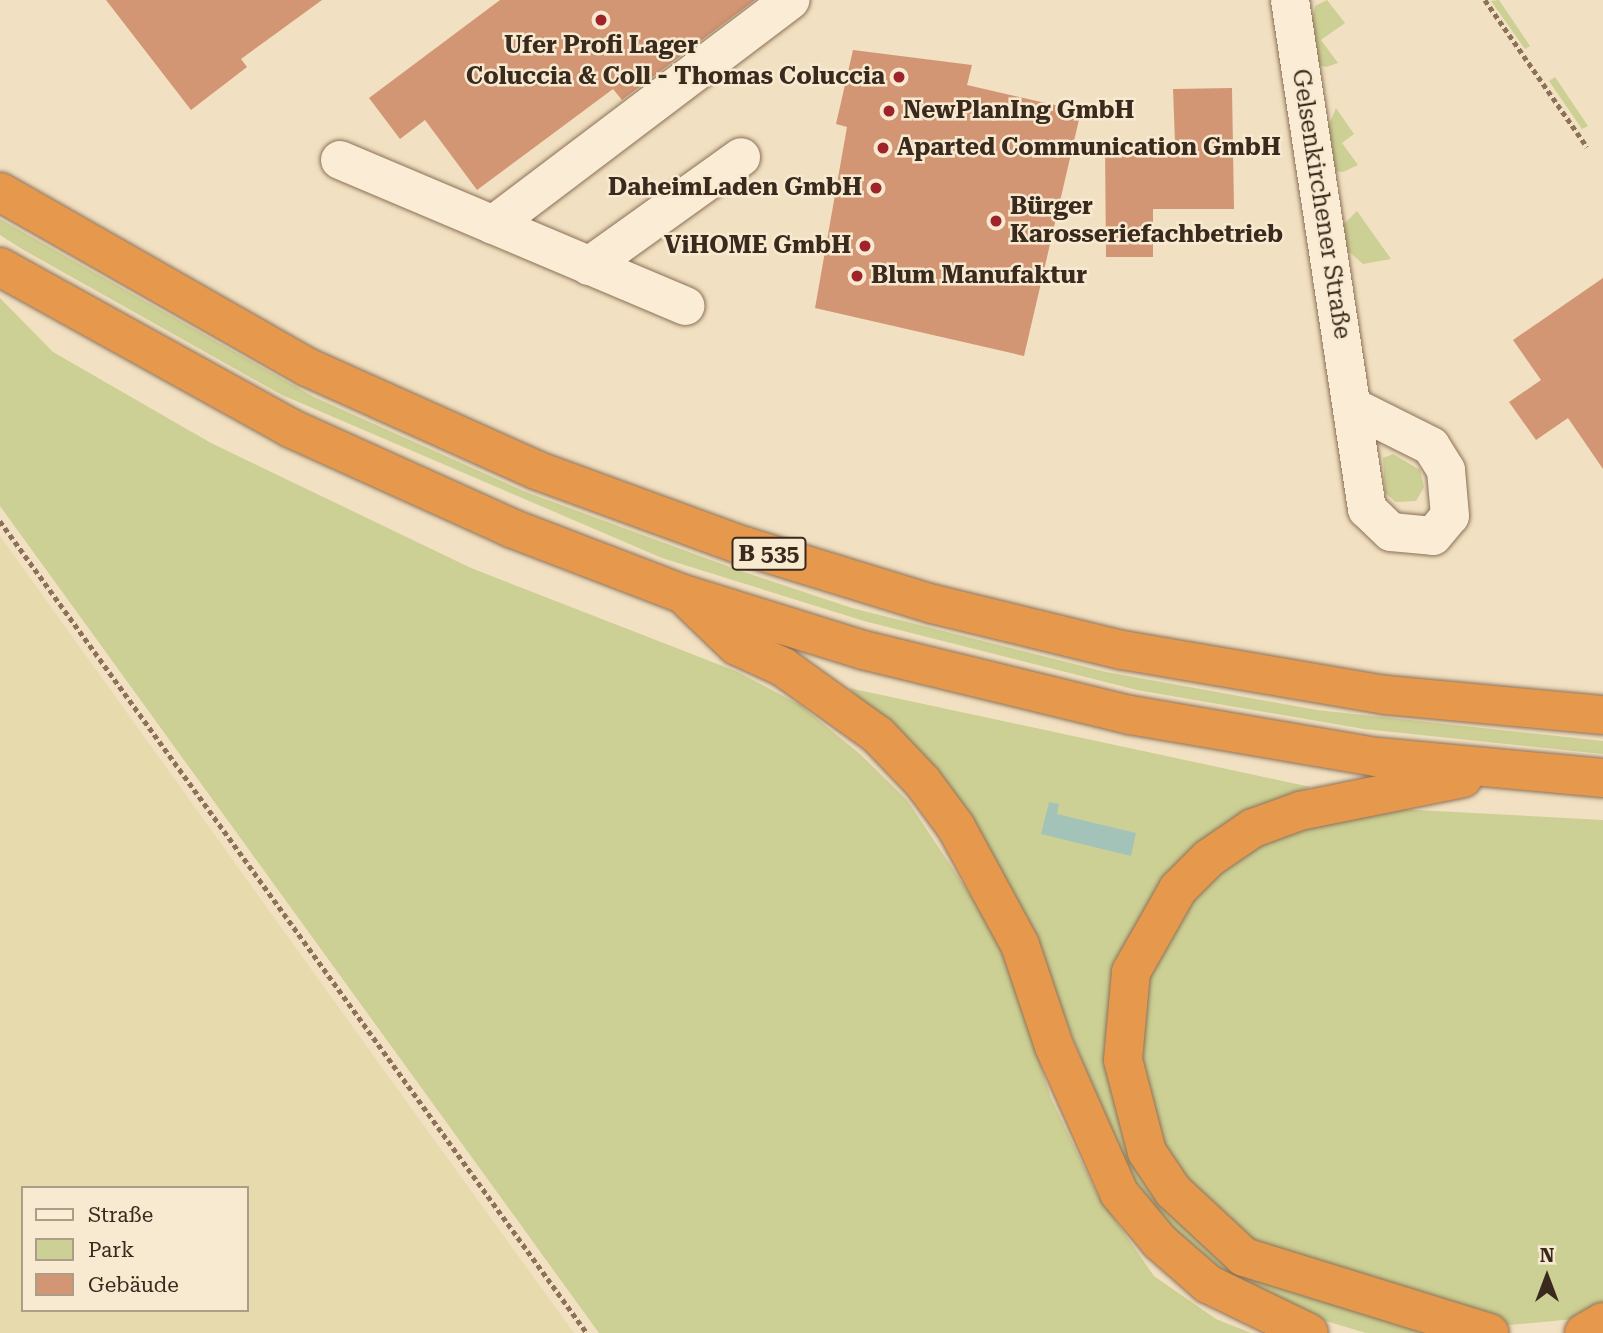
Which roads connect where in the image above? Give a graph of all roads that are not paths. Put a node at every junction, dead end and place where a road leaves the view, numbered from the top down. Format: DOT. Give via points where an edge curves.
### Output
graph roads {
  1 [pos="791,0"];
  2 [pos="1290,0"];
  3 [pos="741,157"];
  4 [pos="340,160"];
  5 [pos="0,192"];
  6 [pos="493,225"];
  7 [pos="589,266"];
  8 [pos="0,267"];
  9 [pos="685,306"];
  10 [pos="1355,408"];
  11 [pos="683,594"];
  12 [pos="1603,715"];
  13 [pos="1499,770"];
  14 [pos="1603,778"];
  15 [pos="1603,1322"];
  16 [pos="1309,1333"];
  17 [pos="1490,1333"];
  18 [pos="1584,1333"];
  1 -- 6 [label="street"];
  2 -- 10 [label="street, Gelsenkirchener Straße"];
  3 -- 7 [label="street"];
  4 -- 6 [label="street"];
  5 -- 12 [label="highway, B 535" via="307,367 537,470 744,546 933,604 1122,650 1386,695"];
  6 -- 7 [label="street"];
  7 -- 9 [label="street"];
  8 -- 11 [label="highway, B 535" via="290,428 511,528"];
  11 -- 13 [label="highway, B 535" via="876,653 1130,715 1254,739"];
  11 -- 16 [label="highway" via="737,646 783,667 878,734 922,781 956,827 1020,945 1054,1046 1119,1193 1160,1242 1208,1284"];
  13 -- 14 [label="highway, B 535"];
  13 -- 17 [label="highway" via="1340,800 1253,828 1178,888 1131,972 1123,1019 1123,1060 1147,1152 1205,1225 1244,1257"];
  15 -- 18 [label="highway"];
}
